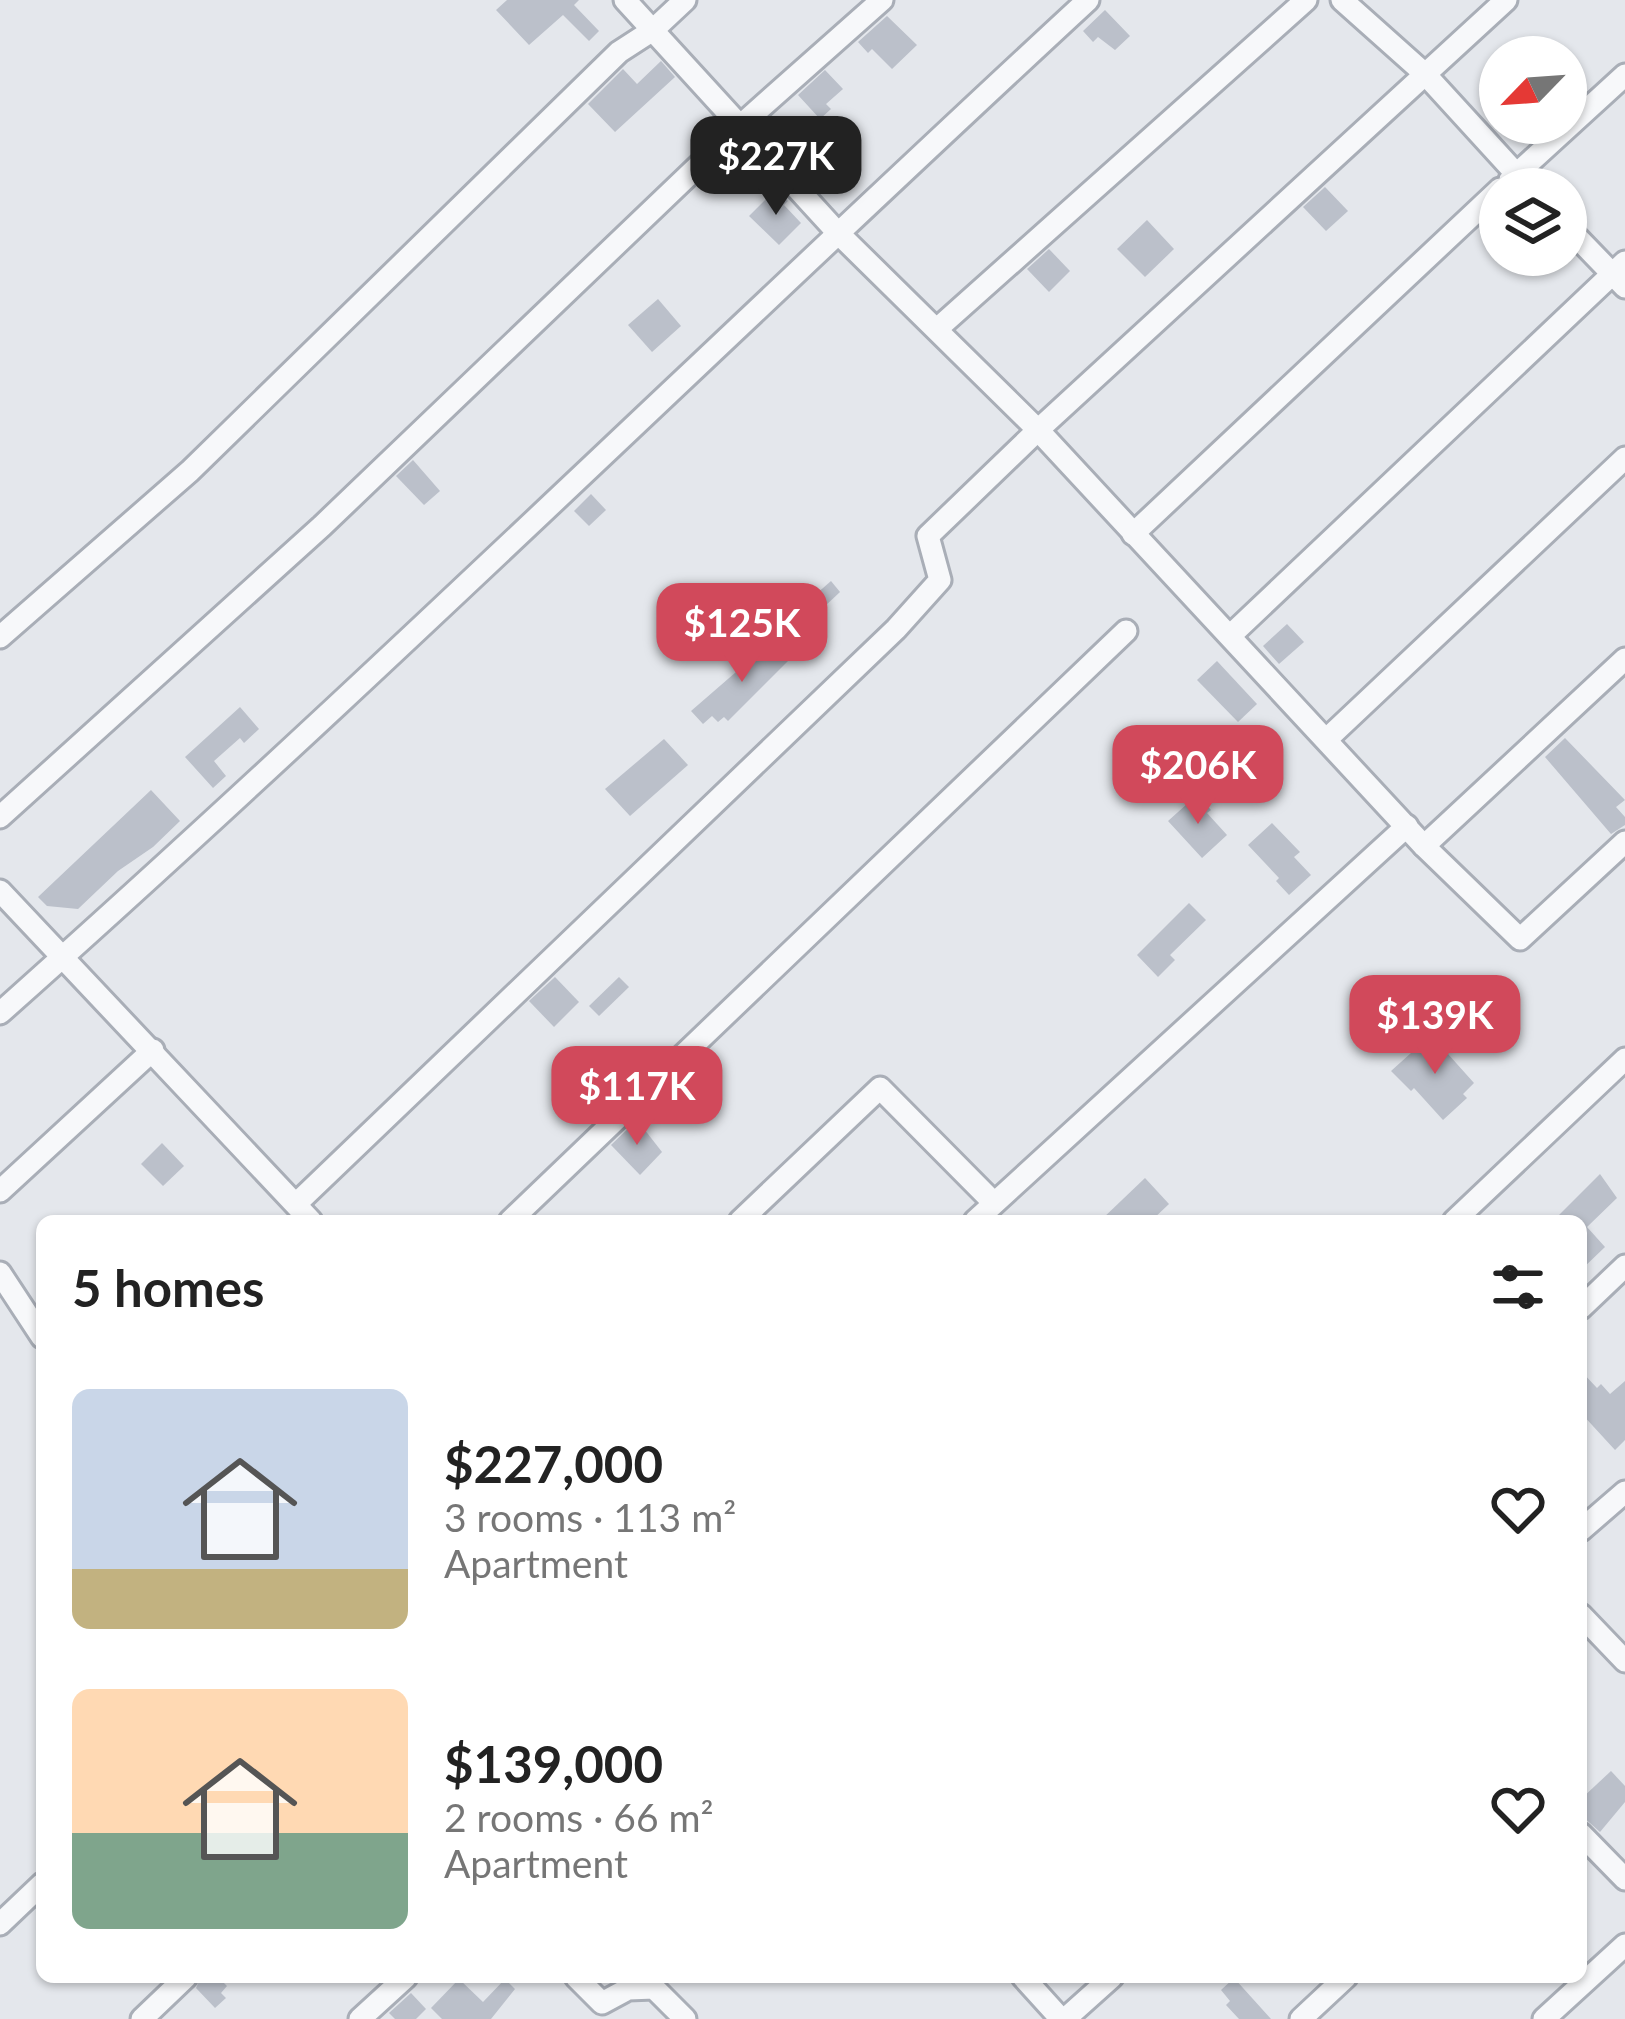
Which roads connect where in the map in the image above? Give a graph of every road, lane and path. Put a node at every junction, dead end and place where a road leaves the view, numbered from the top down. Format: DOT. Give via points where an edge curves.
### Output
graph roads {
  1 [pos="625,0"];
  2 [pos="685,0"];
  3 [pos="882,0"];
  4 [pos="1088,0"];
  5 [pos="1306,0"];
  6 [pos="1342,0"];
  7 [pos="1506,0"];
  8 [pos="652,30"];
  9 [pos="1425,74"];
  10 [pos="1625,74"];
  11 [pos="741,125"];
  12 [pos="1499,168"];
  13 [pos="1529,168"];
  14 [pos="1479,215"];
  15 [pos="837,232"];
  16 [pos="1587,244"];
  17 [pos="1621,274"];
  18 [pos="937,329"];
  19 [pos="1038,430"];
  20 [pos="1625,458"];
  21 [pos="1133,534"];
  22 [pos="1126,631"];
  23 [pos="1231,635"];
  24 [pos="0,637"];
  25 [pos="1625,659"];
  26 [pos="1328,738"];
  27 [pos="0,817"];
  28 [pos="1407,826"];
  29 [pos="1625,842"];
  30 [pos="1424,846"];
  31 [pos="0,891"];
  32 [pos="64,956"];
  33 [pos="0,1013"];
  34 [pos="153,1050"];
  35 [pos="1625,1059"];
  36 [pos="0,1191"];
  37 [pos="994,1203"];
  38 [pos="304,1213"];
  39 [pos="515,1215"];
  40 [pos="746,1215"];
  41 [pos="981,1215"];
  42 [pos="1460,1215"];
  43 [pos="1625,1266"];
  44 [pos="0,1273"];
  45 [pos="1587,1302"];
  46 [pos="36,1328"];
  47 [pos="1625,1492"];
  48 [pos="1587,1525"];
  49 [pos="1587,1621"];
  50 [pos="1625,1661"];
  51 [pos="1587,1840"];
  52 [pos="1625,1879"];
  53 [pos="36,1890"];
  54 [pos="0,1924"];
  55 [pos="1625,1945"];
  56 [pos="1587,1980"];
  57 [pos="180,1983"];
  58 [pos="399,1983"];
  59 [pos="579,1983"];
  60 [pos="655,1983"];
  61 [pos="661,1983"];
  62 [pos="1029,1983"];
  63 [pos="1105,1983"];
  64 [pos="1339,1983"];
  65 [pos="1583,1983"];
  66 [pos="594,2011"];
  67 [pos="142,2019"];
  68 [pos="360,2019"];
  69 [pos="685,2019"];
  70 [pos="1063,2019"];
  71 [pos="1300,2019"];
  72 [pos="1544,2019"];
  1 -- 8 [label="street"];
  2 -- 8 [label="street"];
  3 -- 11 [label="street"];
  4 -- 15 [label="street"];
  5 -- 18 [label="street"];
  6 -- 9 [label="street"];
  7 -- 9 [label="street"];
  8 -- 11 [label="street"];
  8 -- 24 [label="street" via="619,52 190,471"];
  9 -- 12 [label="street"];
  9 -- 19 [label="street"];
  10 -- 13 [label="street"];
  11 -- 15 [label="street"];
  11 -- 27 [label="street" via="322,526"];
  14 -- 21 [label="street"];
  15 -- 18 [label="street"];
  15 -- 32 [label="street"];
  16 -- 17 [label="street"];
  17 -- 23 [label="street"];
  18 -- 19 [label="street"];
  19 -- 21 [label="street"];
  19 -- 38 [label="street" via="928,536 940,580 896,629"];
  20 -- 26 [label="street"];
  21 -- 23 [label="street"];
  22 -- 39 [label="street"];
  23 -- 26 [label="street"];
  25 -- 30 [label="street"];
  26 -- 28 [label="street"];
  28 -- 30 [label="street"];
  28 -- 37 [label="street"];
  29 -- 30 [label="street" via="1520,939"];
  31 -- 32 [label="street"];
  32 -- 33 [label="street"];
  32 -- 34 [label="street"];
  34 -- 36 [label="street"];
  34 -- 38 [label="street"];
  35 -- 42 [label="street"];
  37 -- 40 [label="street" via="880,1088"];
  37 -- 41 [label="street"];
  43 -- 45 [label="street"];
  44 -- 46 [label="street"];
  47 -- 48 [label="street"];
  49 -- 50 [label="street"];
  51 -- 52 [label="street"];
  53 -- 54 [label="street"];
  55 -- 56 [label="street"];
  57 -- 67 [label="street"];
  58 -- 68 [label="street"];
  59 -- 66 [label="street"];
  60 -- 66 [label="street"];
  61 -- 69 [label="street"];
  62 -- 70 [label="street"];
  63 -- 70 [label="street"];
  64 -- 71 [label="street"];
  65 -- 72 [label="street"];
}
